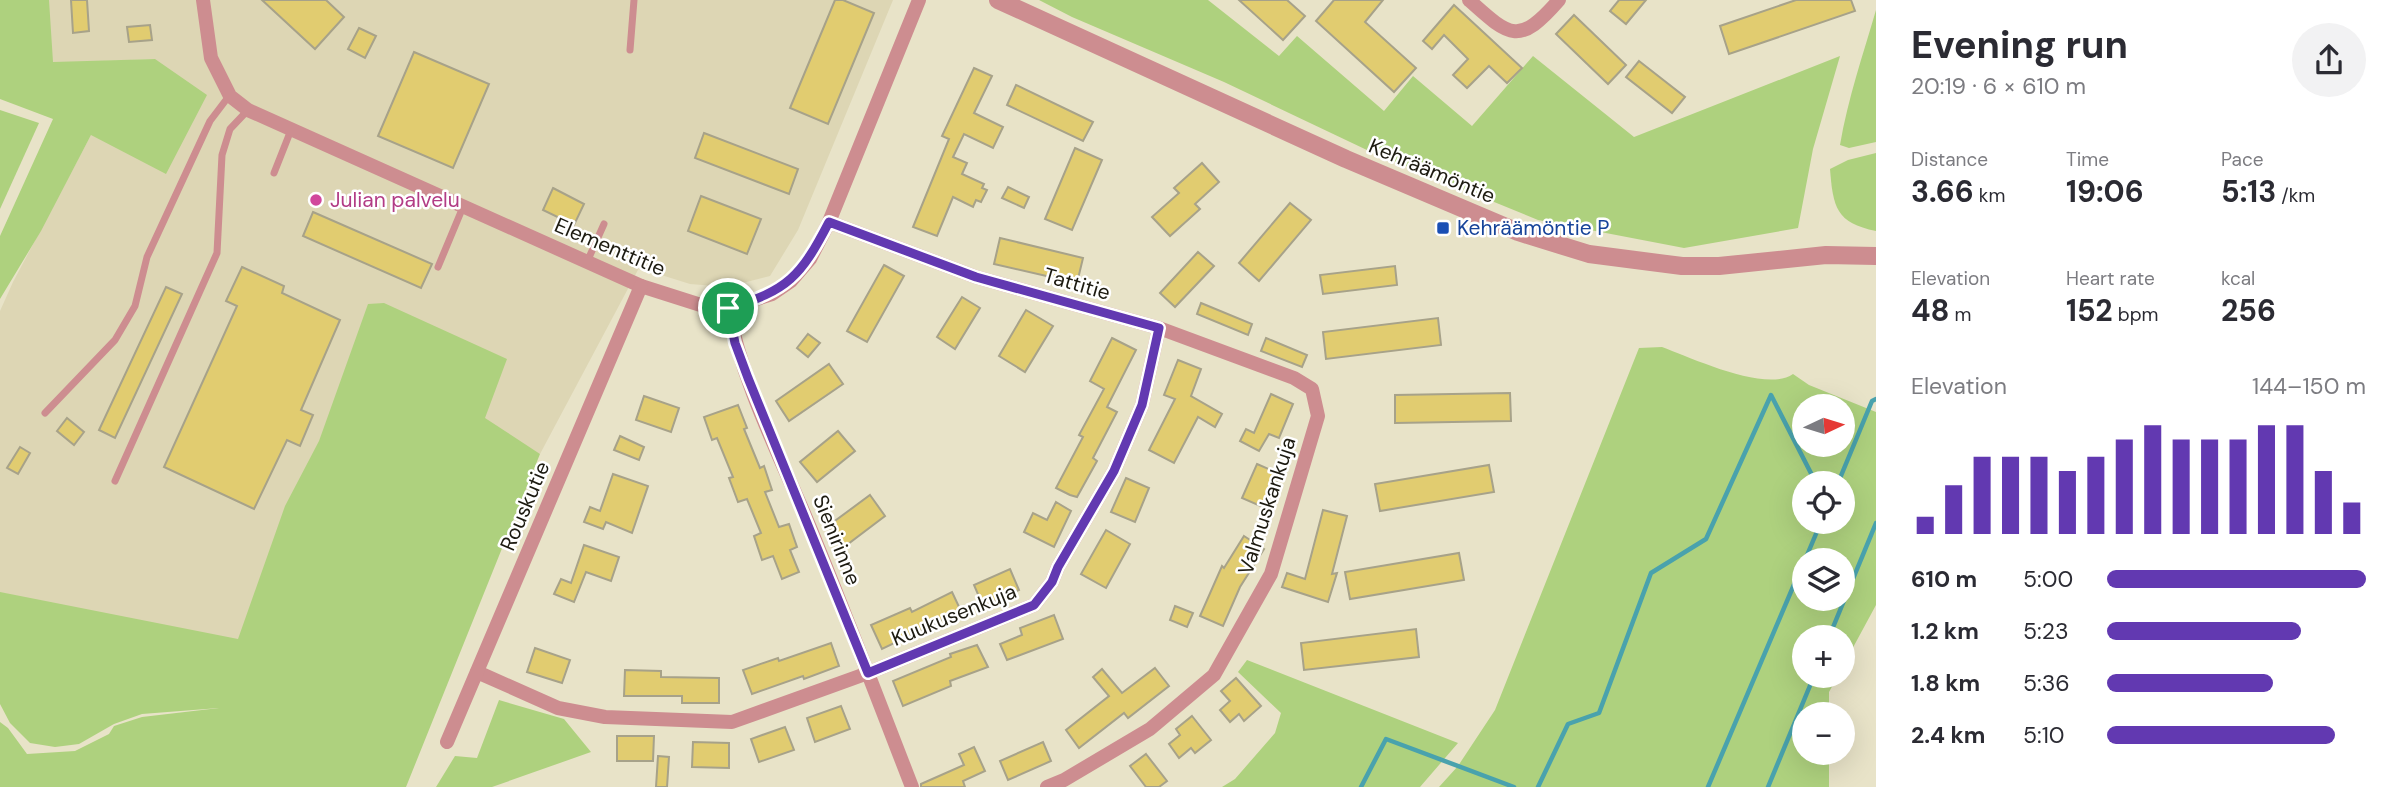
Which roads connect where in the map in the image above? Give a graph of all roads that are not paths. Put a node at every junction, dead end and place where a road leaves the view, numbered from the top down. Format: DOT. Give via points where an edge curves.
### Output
graph roads {
  1 [pos="203,0"];
  2 [pos="634,0"];
  3 [pos="919,0"];
  4 [pos="998,0"];
  5 [pos="1469,0"];
  6 [pos="1559,0"];
  7 [pos="630,50"];
  8 [pos="230,96"];
  9 [pos="248,110"];
  10 [pos="291,130"];
  11 [pos="274,173"];
  12 [pos="463,206"];
  13 [pos="829,222"];
  14 [pos="604,224"];
  15 [pos="1876,256"];
  16 [pos="587,262"];
  17 [pos="438,267"];
  18 [pos="642,286"];
  19 [pos="728,308"];
  20 [pos="1159,328"];
  21 [pos="1312,389"];
  22 [pos="45,413"];
  23 [pos="115,481"];
  24 [pos="477,672"];
  25 [pos="868,673"];
  26 [pos="447,742"];
  27 [pos="912,787"];
  28 [pos="1047,787"];
  1 -- 8 [label="street" via="211,58"];
  2 -- 7 [label="lane"];
  3 -- 13 [label="street, Elementtitie"];
  4 -- 15 [label="street, Kehräämöntie" via="1346,159 1518,232 1589,254 1719,266 1826,255"];
  5 -- 6 [label="street" via="1501,28 1513,32 1525,31 1541,20"];
  8 -- 9 [label="street, Elementtitie"];
  8 -- 22 [label="lane" via="210,121 147,257 128,318 115,340"];
  9 -- 10 [label="street, Elementtitie"];
  9 -- 23 [label="lane" via="230,129 222,155 217,253"];
  10 -- 11 [label="lane"];
  10 -- 12 [label="street, Elementtitie"];
  12 -- 16 [label="street, Elementtitie"];
  12 -- 17 [label="lane"];
  13 -- 19 [label="street, Elementtitie" via="810,259 791,281 772,294"];
  13 -- 20 [label="street, Tattitie" via="976,277"];
  14 -- 16 [label="lane"];
  16 -- 18 [label="street, Elementtitie"];
  18 -- 19 [label="street, Elementtitie" via="707,307"];
  18 -- 24 [label="street, Rouskutie"];
  19 -- 25 [label="street, Sienirinne" via="748,378"];
  20 -- 21 [label="street, Tattitie" via="1294,378"];
  20 -- 25 [label="street, Kuukusenkuja" via="1142,405 1114,471 1052,582 1034,605"];
  21 -- 28 [label="street, Valmuskankuja" via="1318,416 1271,574 1214,675 1150,729"];
  24 -- 25 [label="street, Kuukusenkuja" via="558,708 605,717 732,722"];
  24 -- 26 [label="street, Rouskutie"];
  25 -- 27 [label="street, Sienirinne"];
}
